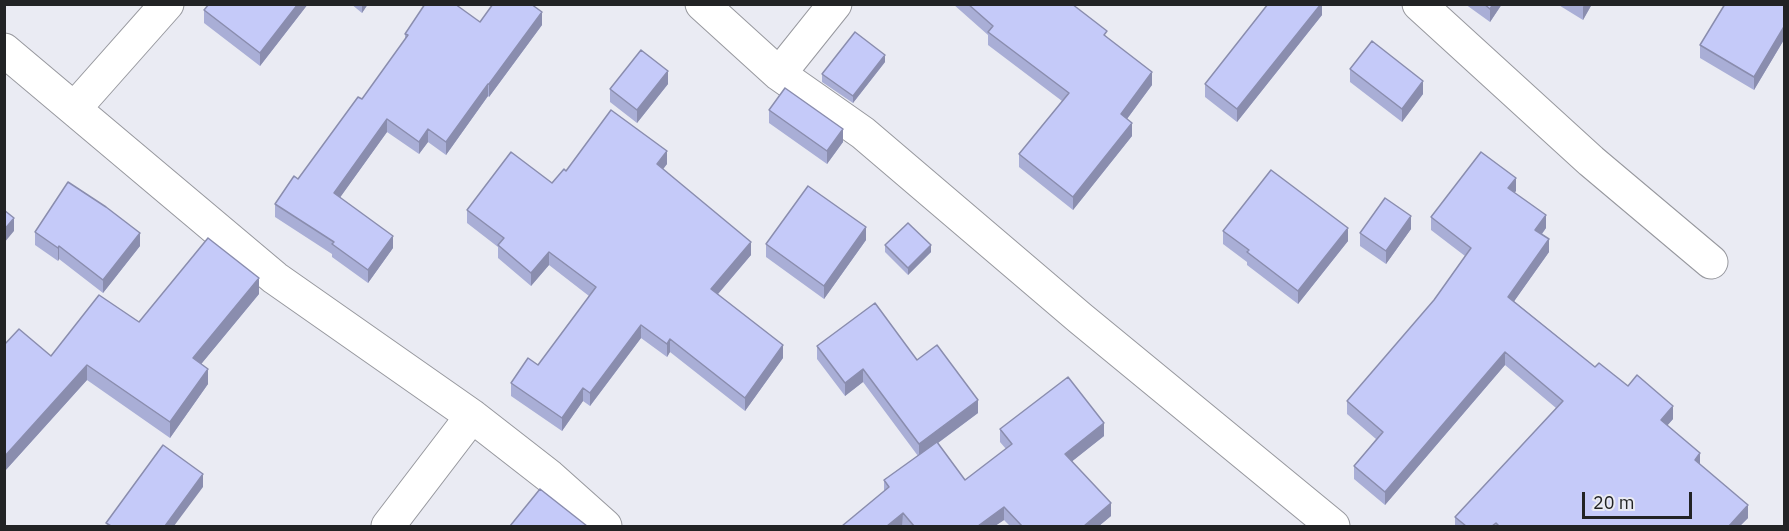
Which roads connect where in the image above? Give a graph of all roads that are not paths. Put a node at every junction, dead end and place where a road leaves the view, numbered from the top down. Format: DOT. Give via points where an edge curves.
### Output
graph roads {
  1 [pos="167,4"];
  2 [pos="702,4"];
  3 [pos="835,4"];
  4 [pos="1419,4"];
  5 [pos="4,50"];
  6 [pos="779,74"];
  7 [pos="74,109"];
  8 [pos="1711,262"];
  9 [pos="472,416"];
  10 [pos="388,526"];
  11 [pos="605,526"];
  12 [pos="1333,526"];
  1 -- 7 [label="street"];
  2 -- 6 [label="street"];
  3 -- 6 [label="street"];
  4 -- 8 [label="street" via="1591,161"];
  5 -- 7 [label="street"];
  6 -- 12 [label="street" via="863,134"];
  7 -- 9 [label="street" via="275,278"];
  9 -- 10 [label="street"];
  9 -- 11 [label="street"];
}
